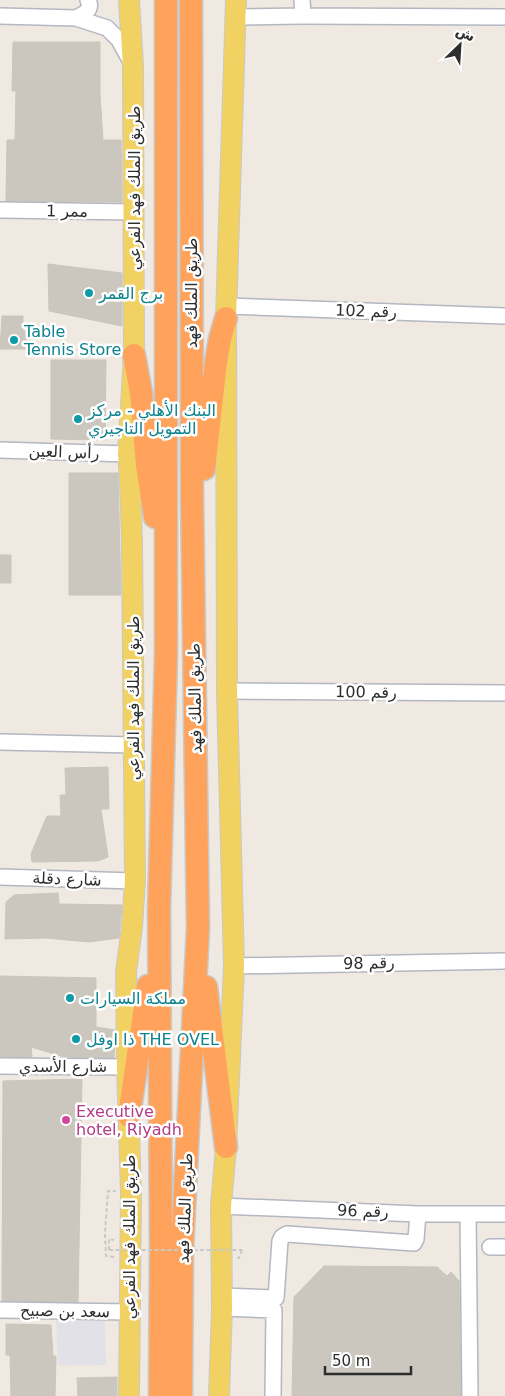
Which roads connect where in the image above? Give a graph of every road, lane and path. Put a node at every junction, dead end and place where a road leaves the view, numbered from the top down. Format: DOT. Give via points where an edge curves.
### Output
graph roads {
  1 [pos="88,0"];
  2 [pos="129,0"];
  3 [pos="166,0"];
  4 [pos="191,0"];
  5 [pos="302,0"];
  6 [pos="236,8"];
  7 [pos="0,16"];
  8 [pos="303,16"];
  9 [pos="505,17"];
  10 [pos="76,18"];
  11 [pos="134,66"];
  12 [pos="0,210"];
  13 [pos="134,212"];
  14 [pos="226,312"];
  15 [pos="505,316"];
  16 [pos="134,355"];
  17 [pos="0,450"];
  18 [pos="128,454"];
  19 [pos="193,510"];
  20 [pos="166,578"];
  21 [pos="227,691"];
  22 [pos="505,693"];
  23 [pos="0,742"];
  24 [pos="133,745"];
  25 [pos="0,877"];
  26 [pos="135,881"];
  27 [pos="159,908"];
  28 [pos="198,928"];
  29 [pos="505,961"];
  30 [pos="234,966"];
  31 [pos="0,1066"];
  32 [pos="127,1067"];
  33 [pos="128,1116"];
  34 [pos="226,1147"];
  35 [pos="131,1193"];
  36 [pos="222,1206"];
  37 [pos="418,1214"];
  38 [pos="468,1214"];
  39 [pos="505,1214"];
  40 [pos="242,1250"];
  41 [pos="222,1302"];
  42 [pos="275,1304"];
  43 [pos="0,1310"];
  44 [pos="130,1312"];
  45 [pos="129,1396"];
  46 [pos="160,1396"];
  47 [pos="181,1396"];
  48 [pos="219,1396"];
  49 [pos="273,1396"];
  50 [pos="470,1396"];
  1 -- 10 [label="street" via="89,10"];
  2 -- 11 [label="main road, طريق الملك فهد الفرعي"];
  3 -- 20 [label="highway, طريق الملك فهد"];
  4 -- 19 [label="highway, طريق الملك فهد"];
  5 -- 8 [label="street"];
  6 -- 8 [label="street"];
  6 -- 14 [label="main road"];
  7 -- 10 [label="street"];
  8 -- 9 [label="street"];
  10 -- 11 [label="street" via="108,28"];
  11 -- 13 [label="main road, طريق الملك فهد الفرعي"];
  12 -- 13 [label="street, ممر 1"];
  13 -- 16 [label="main road, طريق الملك فهد الفرعي"];
  14 -- 15 [label="street, رقم 102"];
  14 -- 19 [label="highway" via="216,362 200,500"];
  14 -- 21 [label="main road"];
  16 -- 18 [label="main road, طريق الملك فهد الفرعي"];
  16 -- 20 [label="highway" via="141,393 148,474"];
  17 -- 18 [label="street, رأس العين"];
  18 -- 24 [label="main road, طريق الملك فهد الفرعي"];
  19 -- 28 [label="highway, طريق الملك فهد"];
  20 -- 27 [label="highway, طريق الملك فهد"];
  21 -- 22 [label="street, رقم 100"];
  21 -- 30 [label="main road"];
  23 -- 24 [label="street"];
  24 -- 26 [label="main road, طريق الملك فهد الفرعي"];
  25 -- 26 [label="street, شارع دقلة"];
  26 -- 32 [label="main road, طريق الملك فهد الفرعي" via="126,972"];
  27 -- 33 [label="highway"];
  27 -- 46 [label="highway, طريق الملك فهد"];
  28 -- 34 [label="highway"];
  28 -- 47 [label="highway, طريق الملك فهد" via="182,1248"];
  29 -- 30 [label="street, رقم 98"];
  30 -- 34 [label="main road"];
  31 -- 32 [label="street, شارع الأسدي"];
  32 -- 33 [label="main road, طريق الملك فهد الفرعي"];
  33 -- 35 [label="main road, طريق الملك فهد الفرعي"];
  34 -- 36 [label="main road"];
  35 -- 40 [label="path, bridge" via="108,1191 106,1256 114,1257 114,1239 109,1239 109,1250"];
  35 -- 44 [label="main road, طريق الملك فهد الفرعي"];
  36 -- 37 [label="street, رقم 96"];
  36 -- 41 [label="main road"];
  37 -- 38 [label="street, رقم 96"];
  37 -- 42 [label="street" via="414,1244 293,1234 282,1236"];
  38 -- 39 [label="street, رقم 96"];
  38 -- 50 [label="street"];
  41 -- 42 [label="street"];
  41 -- 48 [label="main road"];
  42 -- 49 [label="street"];
  43 -- 44 [label="street, سعد بن صبيح"];
  44 -- 45 [label="main road, طريق الملك فهد الفرعي"];
}
